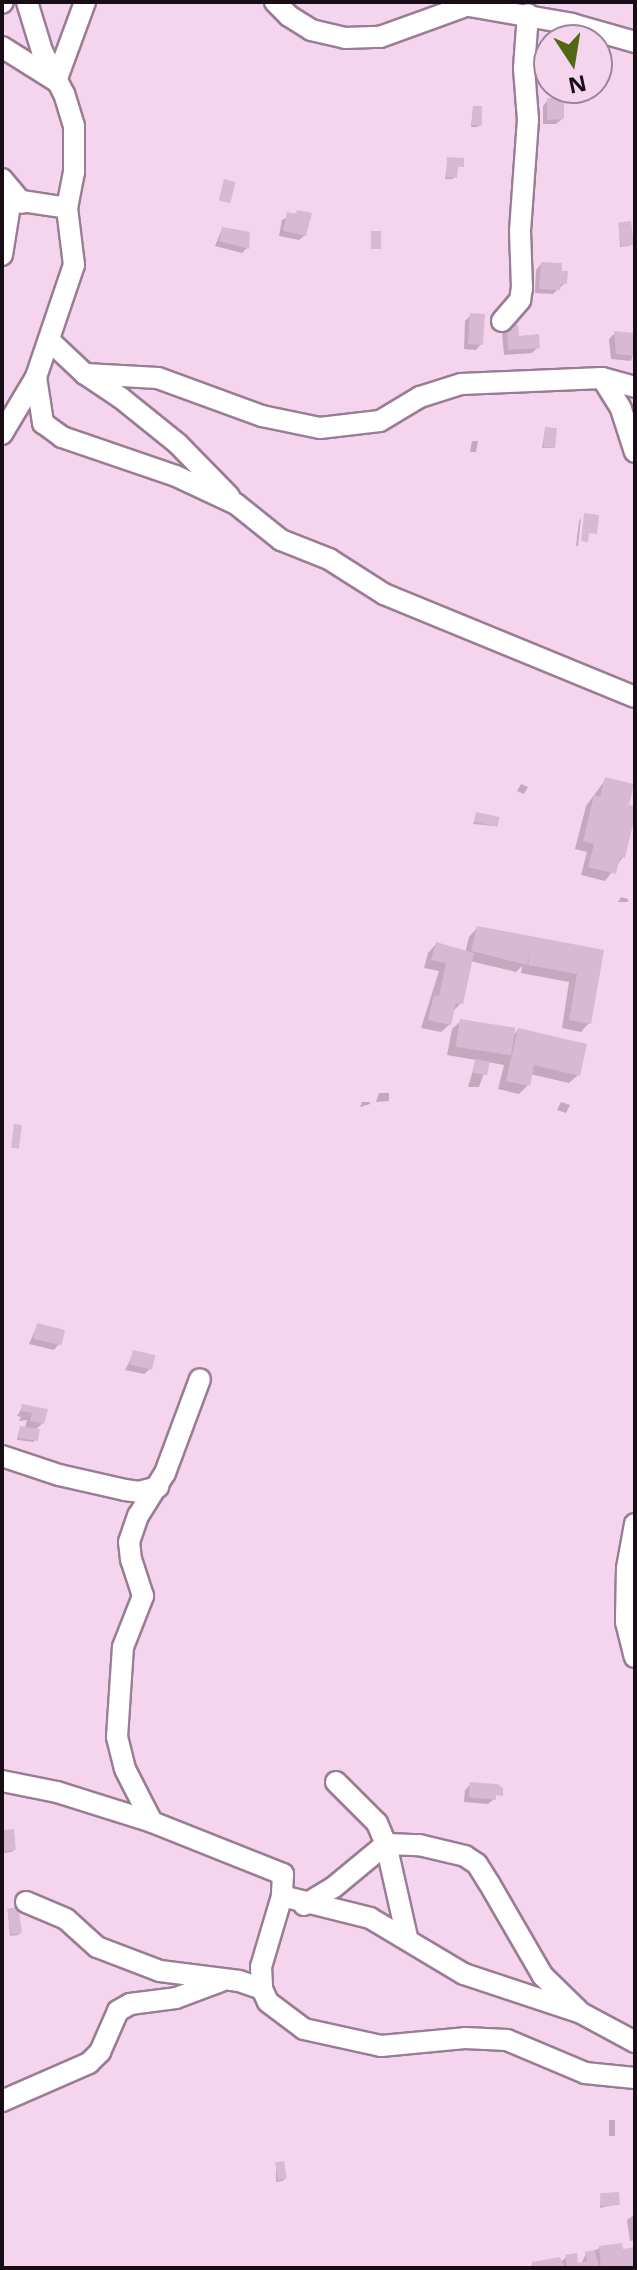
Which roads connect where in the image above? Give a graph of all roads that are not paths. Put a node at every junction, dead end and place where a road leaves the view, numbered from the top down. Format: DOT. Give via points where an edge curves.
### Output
graph roads {
  1 [pos="27,2"];
  2 [pos="85,2"];
  3 [pos="275,2"];
  4 [pos="456,5"];
  5 [pos="528,14"];
  6 [pos="635,42"];
  7 [pos="2,47"];
  8 [pos="56,81"];
  9 [pos="2,179"];
  10 [pos="12,200"];
  11 [pos="67,208"];
  12 [pos="2,255"];
  13 [pos="502,321"];
  14 [pos="51,342"];
  15 [pos="85,374"];
  16 [pos="36,377"];
  17 [pos="602,378"];
  18 [pos="635,387"];
  19 [pos="43,423"];
  20 [pos="3,434"];
  21 [pos="635,452"];
  22 [pos="236,504"];
  23 [pos="635,697"];
  24 [pos="200,1379"];
  25 [pos="2,1456"];
  26 [pos="158,1487"];
  27 [pos="635,1524"];
  28 [pos="635,1657"];
  29 [pos="2,1781"];
  30 [pos="336,1782"];
  31 [pos="152,1822"];
  32 [pos="386,1844"];
  33 [pos="282,1896"];
  34 [pos="26,1902"];
  35 [pos="304,1905"];
  36 [pos="407,1937"];
  37 [pos="221,1981"];
  38 [pos="262,1989"];
  39 [pos="581,2013"];
  40 [pos="635,2042"];
  41 [pos="635,2078"];
  42 [pos="2,2101"];
  1 -- 8 [label="street"];
  2 -- 8 [label="street"];
  3 -- 4 [label="street" via="311,30 345,38 380,37"];
  4 -- 5 [label="street"];
  5 -- 6 [label="street"];
  5 -- 13 [label="street" via="522,288 520,300"];
  7 -- 8 [label="street"];
  8 -- 11 [label="street" via="74,126"];
  9 -- 10 [label="street"];
  10 -- 11 [label="street"];
  10 -- 12 [label="street"];
  11 -- 14 [label="street" via="74,265"];
  14 -- 15 [label="street"];
  14 -- 16 [label="street"];
  15 -- 17 [label="street" via="158,378 262,416 320,428 380,421 420,397 461,384"];
  15 -- 22 [label="street" via="178,444"];
  16 -- 19 [label="street"];
  16 -- 20 [label="street"];
  17 -- 18 [label="street"];
  17 -- 21 [label="street" via="621,409"];
  19 -- 20 [label="street" via="21,424"];
  19 -- 22 [label="street" via="82,447 176,476"];
  22 -- 23 [label="street" via="281,540 329,559 384,594"];
  24 -- 26 [label="street"];
  25 -- 26 [label="street" via="125,1490"];
  26 -- 31 [label="street" via="138,1516 129,1542 143,1596 123,1647 117,1728 125,1769"];
  27 -- 28 [label="street" via="626,1622"];
  29 -- 31 [label="street"];
  30 -- 32 [label="street" via="363,1805"];
  31 -- 33 [label="street" via="277,1871 285,1879"];
  32 -- 35 [label="street"];
  32 -- 36 [label="street"];
  32 -- 39 [label="street" via="443,1848 477,1864 543,1976"];
  33 -- 35 [label="street"];
  33 -- 38 [label="street" via="261,1967"];
  34 -- 37 [label="street" via="66,1919 97,1947 160,1971"];
  35 -- 36 [label="street" via="370,1918"];
  36 -- 39 [label="street" via="464,1974"];
  37 -- 38 [label="street"];
  37 -- 42 [label="street" via="176,1998 130,2004 111,2020 100,2052 89,2063"];
  38 -- 41 [label="street" via="268,2002 304,2029 354,2041 381,2046 507,2040 585,2073"];
  39 -- 40 [label="street"];
}
